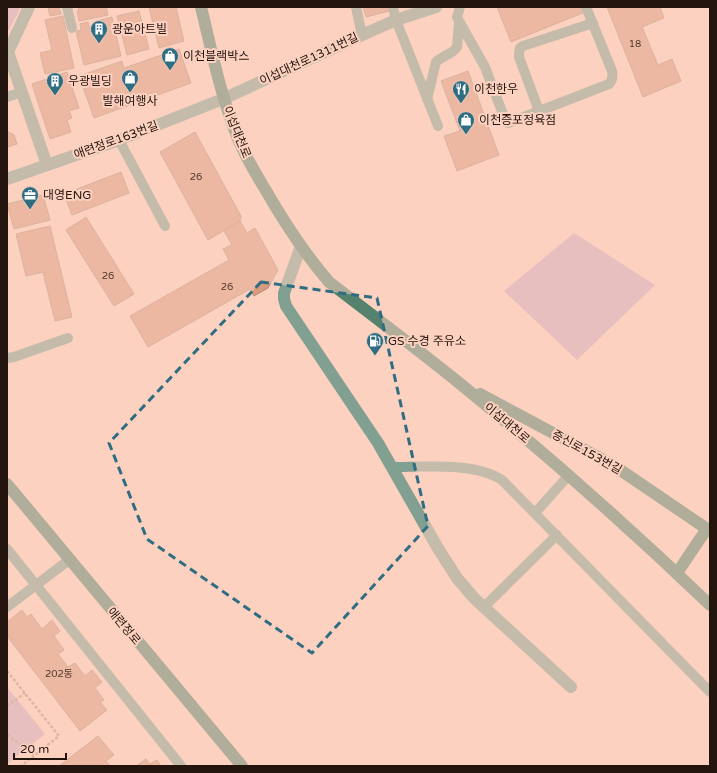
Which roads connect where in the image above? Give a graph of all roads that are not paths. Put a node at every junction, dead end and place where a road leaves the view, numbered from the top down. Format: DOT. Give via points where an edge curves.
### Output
graph roads {
  1 [pos="29,7"];
  2 [pos="67,7"];
  3 [pos="201,7"];
  4 [pos="356,7"];
  5 [pos="393,7"];
  6 [pos="436,7"];
  7 [pos="460,7"];
  8 [pos="586,7"];
  9 [pos="396,20"];
  10 [pos="459,21"];
  11 [pos="593,23"];
  12 [pos="72,28"];
  13 [pos="362,35"];
  14 [pos="8,52"];
  15 [pos="22,92"];
  16 [pos="7,97"];
  17 [pos="224,99"];
  18 [pos="427,99"];
  19 [pos="539,112"];
  20 [pos="438,126"];
  21 [pos="119,140"];
  22 [pos="47,165"];
  23 [pos="7,179"];
  24 [pos="165,226"];
  25 [pos="301,246"];
  26 [pos="68,338"];
  27 [pos="7,358"];
  28 [pos="458,382"];
  29 [pos="392,467"];
  30 [pos="569,475"];
  31 [pos="7,484"];
  32 [pos="535,513"];
  33 [pos="708,531"];
  34 [pos="557,536"];
  35 [pos="7,549"];
  36 [pos="69,560"];
  37 [pos="677,573"];
  38 [pos="36,585"];
  39 [pos="710,605"];
  40 [pos="7,607"];
  41 [pos="484,607"];
  42 [pos="572,687"];
  43 [pos="710,692"];
  44 [pos="181,766"];
  45 [pos="242,766"];
  1 -- 14 [label="street"];
  2 -- 12 [label="lane"];
  3 -- 17 [label="main road, 이섭대천로"];
  4 -- 13 [label="lane"];
  5 -- 9 [label="lane"];
  6 -- 9 [label="street, 이섭대천로1311번길"];
  7 -- 10 [label="lane"];
  8 -- 11 [label="lane"];
  9 -- 13 [label="street, 이섭대천로1311번길"];
  9 -- 18 [label="lane"];
  10 -- 18 [label="lane" via="457,47 436,62"];
  10 -- 19 [label="lane" via="485,67 506,122"];
  11 -- 19 [label="lane" via="612,71 611,82"];
  11 -- 19 [label="lane" via="520,48 519,57"];
  13 -- 17 [label="street, 이섭대천로1311번길"];
  14 -- 15 [label="street"];
  15 -- 16 [label="lane"];
  15 -- 22 [label="street"];
  17 -- 21 [label="street, 애련정로163번길"];
  17 -- 25 [label="main road, 이섭대천로" via="239,142 250,164"];
  18 -- 20 [label="lane"];
  21 -- 22 [label="street, 애련정로163번길"];
  21 -- 24 [label="lane"];
  22 -- 23 [label="street, 애련정로163번길"];
  25 -- 28 [label="main road, 이섭대천로" via="329,282"];
  25 -- 29 [label="street" via="284,293 286,306"];
  26 -- 27 [label="lane"];
  28 -- 30 [label="main road, 이섭대천로"];
  28 -- 33 [label="main road, 증신로153번길" via="613,465"];
  29 -- 32 [label="lane" via="473,469 488,473 502,480"];
  29 -- 41 [label="street" via="457,578"];
  30 -- 32 [label="lane"];
  30 -- 37 [label="main road, 이섭대천로"];
  31 -- 36 [label="main road, 애련정로"];
  32 -- 34 [label="lane"];
  33 -- 37 [label="main road"];
  34 -- 41 [label="lane"];
  34 -- 43 [label="lane"];
  35 -- 38 [label="lane"];
  36 -- 38 [label="lane"];
  36 -- 45 [label="main road, 애련정로"];
  37 -- 39 [label="main road, 이섭대천로"];
  38 -- 40 [label="lane"];
  38 -- 44 [label="lane"];
  41 -- 42 [label="street"];
}
